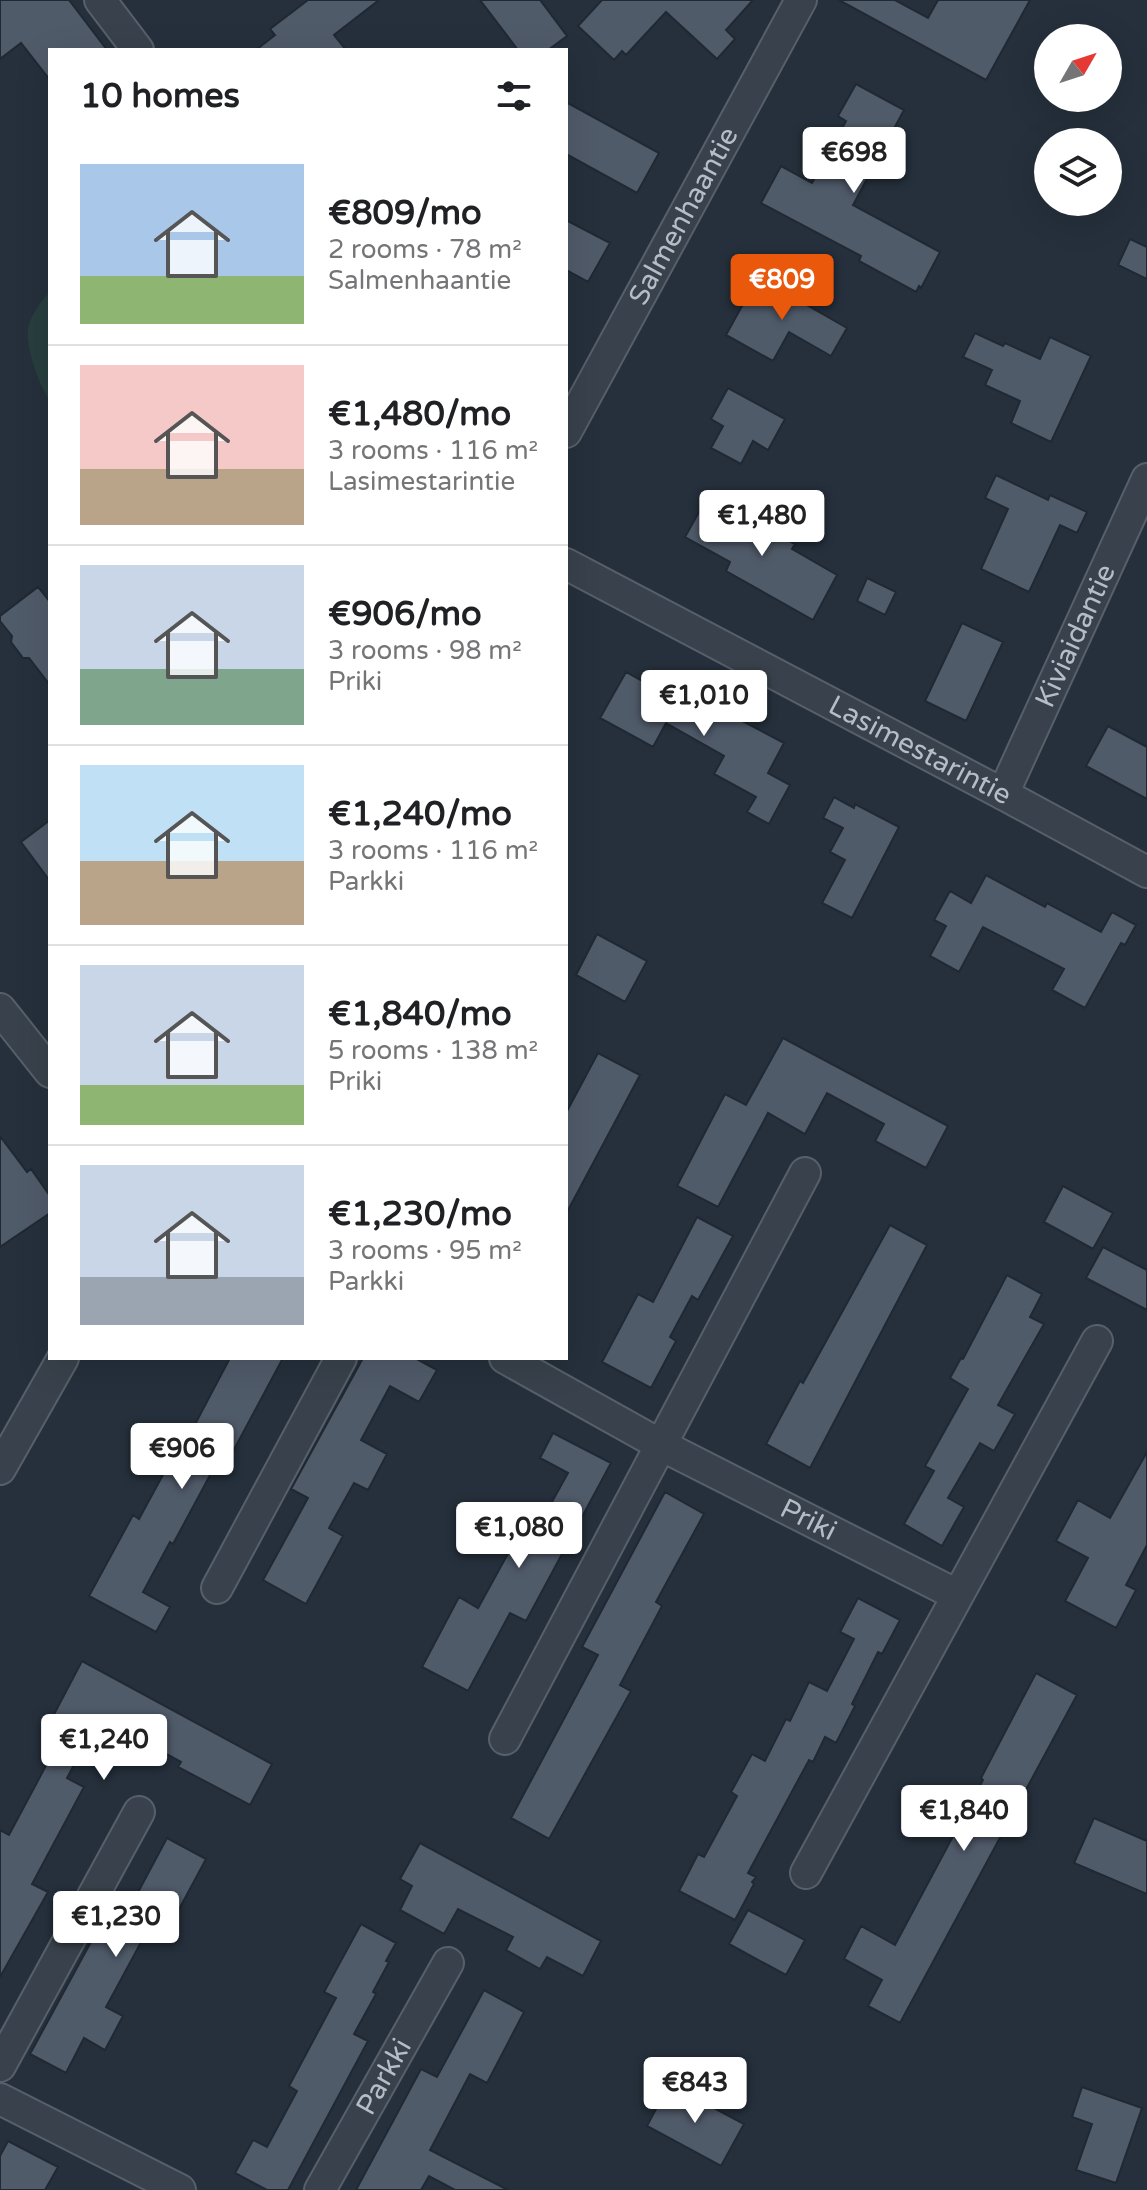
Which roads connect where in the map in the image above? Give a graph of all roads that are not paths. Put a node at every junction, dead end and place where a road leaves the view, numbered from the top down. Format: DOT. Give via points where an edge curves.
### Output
graph roads {
  1 [pos="100,0"];
  2 [pos="801,0"];
  3 [pos="136,48"];
  4 [pos="568,428"];
  5 [pos="1147,479"];
  6 [pos="568,565"];
  7 [pos="1003,794"];
  8 [pos="1147,872"];
  9 [pos="0,1009"];
  10 [pos="48,1069"];
  11 [pos="805,1173"];
  12 [pos="1097,1341"];
  13 [pos="62,1360"];
  14 [pos="340,1360"];
  15 [pos="509,1360"];
  16 [pos="659,1444"];
  17 [pos="0,1469"];
  18 [pos="217,1588"];
  19 [pos="957,1595"];
  20 [pos="505,1739"];
  21 [pos="139,1812"];
  22 [pos="806,1873"];
  23 [pos="448,1963"];
  24 [pos="0,2066"];
  25 [pos="0,2099"];
  26 [pos="180,2190"];
  27 [pos="320,2190"];
  1 -- 3 [label="street"];
  2 -- 4 [label="street, Salmenhaantie"];
  5 -- 7 [label="street, Kiviaidantie"];
  6 -- 7 [label="street, Lasimestarintie"];
  7 -- 8 [label="street, Lasimestarintie"];
  9 -- 10 [label="street"];
  11 -- 16 [label="street"];
  12 -- 19 [label="street"];
  13 -- 17 [label="street"];
  14 -- 18 [label="street"];
  15 -- 16 [label="street, Priki"];
  16 -- 19 [label="street, Priki"];
  16 -- 20 [label="street"];
  19 -- 22 [label="street"];
  21 -- 24 [label="street"];
  23 -- 27 [label="street, Parkki"];
  25 -- 26 [label="street"];
}
